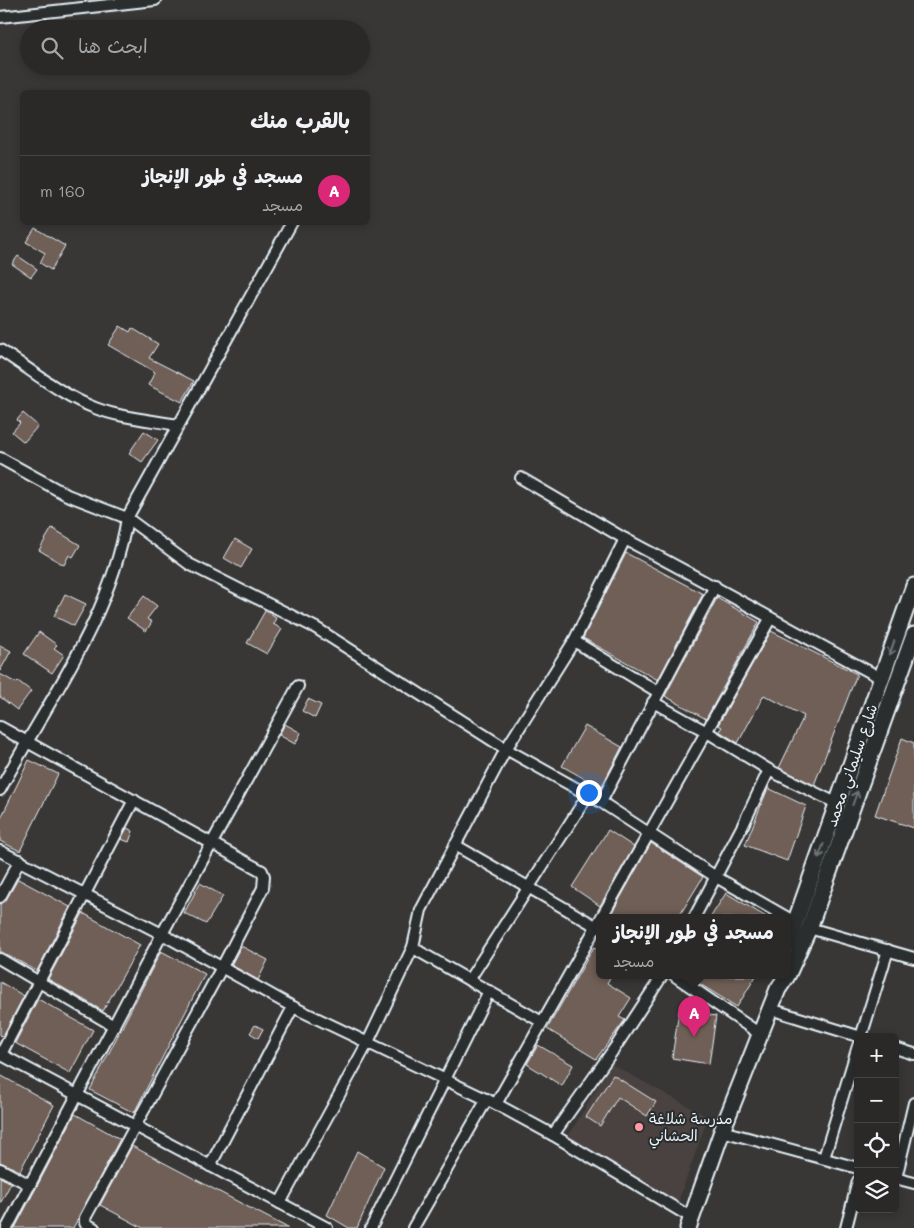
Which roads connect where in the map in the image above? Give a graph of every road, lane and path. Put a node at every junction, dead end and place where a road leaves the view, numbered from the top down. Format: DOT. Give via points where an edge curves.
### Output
graph roads {
  1 [pos="155,0"];
  2 [pos="0,17"];
  3 [pos="290,225"];
  4 [pos="0,350"];
  5 [pos="178,425"];
  6 [pos="0,459"];
  7 [pos="521,478"];
  8 [pos="127,518"];
  9 [pos="625,539"];
  10 [pos="715,586"];
  11 [pos="914,586"];
  12 [pos="770,619"];
  13 [pos="914,635"];
  14 [pos="574,641"];
  15 [pos="881,678"];
  16 [pos="298,686"];
  17 [pos="658,692"];
  18 [pos="652,702"];
  19 [pos="0,727"];
  20 [pos="708,732"];
  21 [pos="26,741"];
  22 [pos="506,749"];
  23 [pos="769,770"];
  24 [pos="0,790"];
  25 [pos="588,795"];
  26 [pos="134,800"];
  27 [pos="601,802"];
  28 [pos="838,804"];
  29 [pos="649,832"];
  30 [pos="212,842"];
  31 [pos="455,845"];
  32 [pos="0,851"];
  33 [pos="20,860"];
  34 [pos="716,877"];
  35 [pos="526,888"];
  36 [pos="86,895"];
  37 [pos="0,897"];
  38 [pos="605,914"];
  39 [pos="696,914"];
  40 [pos="782,914"];
  41 [pos="791,919"];
  42 [pos="802,925"];
  43 [pos="596,926"];
  44 [pos="596,930"];
  45 [pos="162,934"];
  46 [pos="791,940"];
  47 [pos="413,947"];
  48 [pos="888,950"];
  49 [pos="914,958"];
  50 [pos="0,959"];
  51 [pos="791,962"];
  52 [pos="222,967"];
  53 [pos="660,979"];
  54 [pos="679,979"];
  55 [pos="468,980"];
  56 [pos="38,982"];
  57 [pos="778,982"];
  58 [pos="489,992"];
  59 [pos="293,1007"];
  60 [pos="770,1009"];
  61 [pos="542,1022"];
  62 [pos="114,1026"];
  63 [pos="760,1034"];
  64 [pos="368,1042"];
  65 [pos="899,1049"];
  66 [pos="914,1054"];
  67 [pos="0,1055"];
  68 [pos="854,1059"];
  69 [pos="444,1080"];
  70 [pos="77,1095"];
  71 [pos="492,1102"];
  72 [pos="914,1103"];
  73 [pos="134,1126"];
  74 [pos="722,1131"];
  75 [pos="554,1135"];
  76 [pos="824,1158"];
  77 [pos="210,1166"];
  78 [pos="854,1167"];
  79 [pos="898,1168"];
  80 [pos="0,1169"];
  81 [pos="899,1179"];
  82 [pos="914,1183"];
  83 [pos="30,1185"];
  84 [pos="854,1197"];
  85 [pos="280,1203"];
  86 [pos="690,1223"];
  87 [pos="314,1225"];
  88 [pos="7,1228"];
  89 [pos="94,1228"];
  90 [pos="327,1228"];
  91 [pos="371,1228"];
  92 [pos="413,1228"];
  93 [pos="846,1228"];
  1 -- 2 [label="street"];
  3 -- 5 [label="street"];
  4 -- 5 [label="street" via="95,408"];
  5 -- 8 [label="street"];
  6 -- 8 [label="street" via="67,495"];
  7 -- 9 [label="street"];
  8 -- 21 [label="street" via="120,553 99,610 74,661"];
  8 -- 22 [label="street" via="189,564 316,628"];
  9 -- 10 [label="street"];
  9 -- 14 [label="street"];
  10 -- 12 [label="street"];
  10 -- 17 [label="street"];
  11 -- 15 [label="street, شارع سليماني محمد, one-way"];
  12 -- 15 [label="street"];
  12 -- 20 [label="street"];
  42 -- 13 [label="street, شارع سليماني محمد, one-way"];
  14 -- 17 [label="street"];
  14 -- 22 [label="street"];
  15 -- 28 [label="street, شارع سليماني محمد"];
  16 -- 30 [label="street"];
  17 -- 18 [label="street"];
  18 -- 20 [label="street"];
  18 -- 27 [label="street"];
  19 -- 21 [label="street"];
  20 -- 23 [label="street"];
  20 -- 29 [label="street"];
  21 -- 24 [label="street"];
  21 -- 26 [label="street"];
  22 -- 25 [label="street"];
  22 -- 31 [label="street"];
  23 -- 28 [label="street"];
  23 -- 34 [label="street"];
  25 -- 27 [label="street"];
  25 -- 35 [label="street"];
  26 -- 30 [label="street"];
  26 -- 36 [label="street"];
  27 -- 29 [label="street"];
  28 -- 42 [label="street, شارع سليماني محمد, one-way"];
  29 -- 34 [label="street"];
  29 -- 38 [label="street"];
  30 -- 45 [label="street"];
  30 -- 52 [label="street" via="264,876 263,888"];
  31 -- 35 [label="street"];
  31 -- 47 [label="street" via="421,910"];
  32 -- 33 [label="street"];
  33 -- 36 [label="street"];
  33 -- 37 [label="street"];
  34 -- 39 [label="street"];
  34 -- 40 [label="street"];
  35 -- 43 [label="street"];
  35 -- 55 [label="street"];
  36 -- 45 [label="street"];
  36 -- 56 [label="street"];
  41 -- 42 [label="street"];
  42 -- 46 [label="street, شارع سليماني محمد"];
  42 -- 48 [label="street"];
  42 -- 51 [label="street, شارع سليماني محمد"];
  44 -- 61 [label="street"];
  45 -- 52 [label="street"];
  45 -- 62 [label="street"];
  47 -- 55 [label="street"];
  47 -- 64 [label="street"];
  48 -- 49 [label="street"];
  48 -- 60 [label="street" via="861,1037"];
  50 -- 56 [label="street"];
  52 -- 59 [label="street"];
  52 -- 73 [label="street"];
  53 -- 75 [label="street"];
  54 -- 63 [label="street"];
  55 -- 58 [label="street"];
  56 -- 62 [label="street"];
  56 -- 67 [label="street"];
  57 -- 60 [label="street, شارع سليماني محمد"];
  58 -- 61 [label="street"];
  58 -- 69 [label="street"];
  59 -- 64 [label="street"];
  59 -- 77 [label="street"];
  60 -- 63 [label="street, شارع سليماني محمد"];
  61 -- 71 [label="street"];
  62 -- 70 [label="street"];
  63 -- 74 [label="street, شارع سليماني محمد"];
  64 -- 69 [label="street"];
  64 -- 85 [label="street"];
  65 -- 66 [label="street"];
  67 -- 70 [label="street"];
  68 -- 76 [label="street"];
  69 -- 71 [label="street"];
  69 -- 91 [label="street"];
  70 -- 73 [label="street"];
  70 -- 83 [label="street"];
  71 -- 75 [label="street"];
  71 -- 92 [label="street"];
  72 -- 79 [label="street"];
  73 -- 77 [label="street"];
  73 -- 89 [label="street" via="85,1218 85,1223"];
  74 -- 76 [label="street"];
  74 -- 86 [label="street, شارع سليماني محمد"];
  75 -- 86 [label="street"];
  76 -- 78 [label="street"];
  77 -- 85 [label="street"];
  80 -- 83 [label="street"];
  81 -- 82 [label="street"];
  83 -- 88 [label="street"];
  84 -- 93 [label="street"];
  85 -- 87 [label="street"];
  87 -- 90 [label="street"];
}
